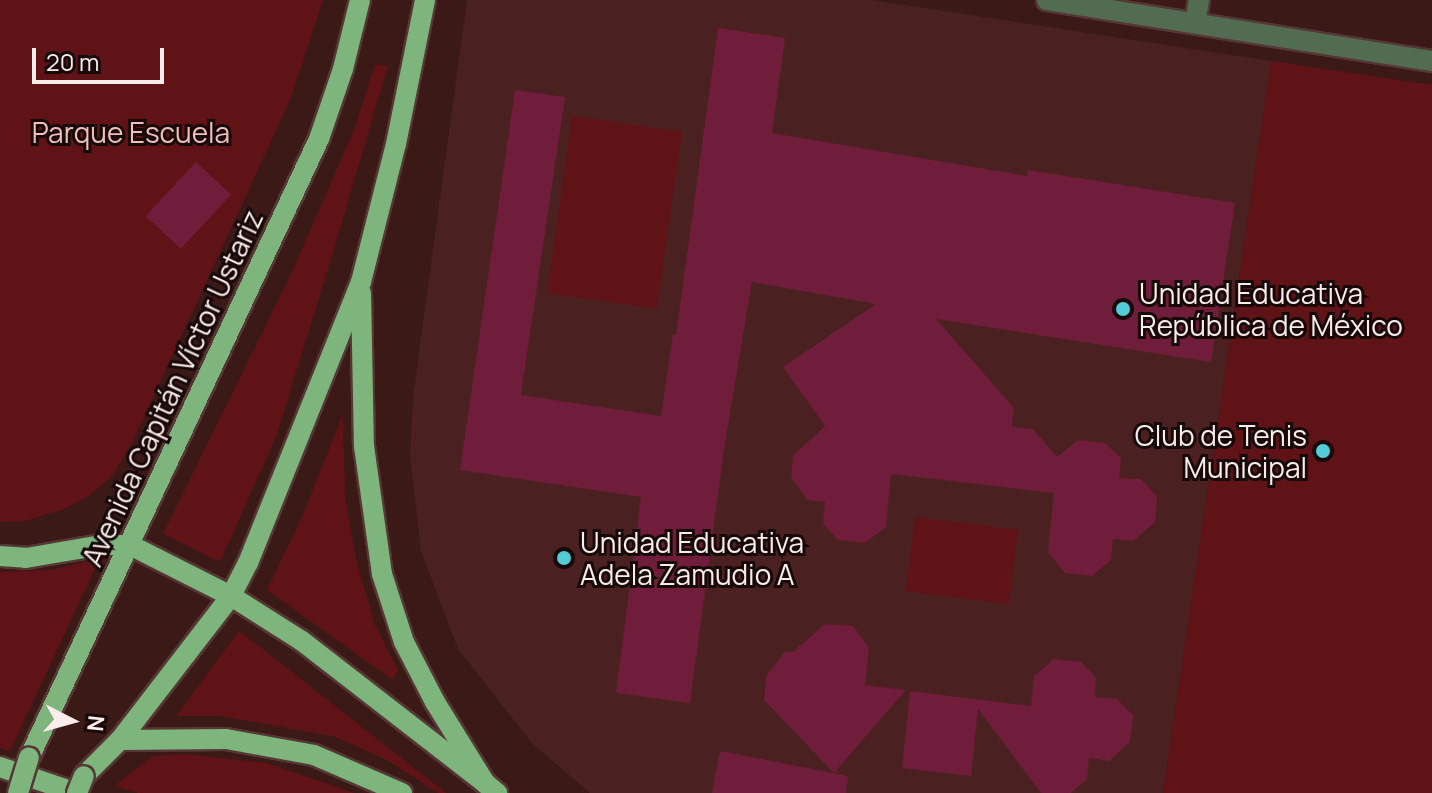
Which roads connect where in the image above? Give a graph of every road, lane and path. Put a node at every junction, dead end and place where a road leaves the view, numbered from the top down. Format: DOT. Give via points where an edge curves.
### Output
graph roads {
  1 [pos="360,0"];
  2 [pos="425,0"];
  3 [pos="1047,0"];
  4 [pos="1199,0"];
  5 [pos="1195,23"];
  6 [pos="1432,61"];
  7 [pos="361,282"];
  8 [pos="130,545"];
  9 [pos="0,556"];
  10 [pos="231,596"];
  11 [pos="120,740"];
  12 [pos="0,767"];
  13 [pos="79,787"];
  14 [pos="491,788"];
  15 [pos="18,793"];
  16 [pos="402,793"];
  1 -- 8 [label="main road, Avenida Capitán Víctor Ustariz" via="319,139"];
  2 -- 7 [label="main road"];
  3 -- 5 [label="street"];
  4 -- 5 [label="street"];
  5 -- 6 [label="street"];
  7 -- 10 [label="main road"];
  7 -- 14 [label="main road" via="364,446 382,574 404,642 435,702"];
  8 -- 9 [label="main road" via="26,558"];
  8 -- 10 [label="main road"];
  8 -- 15 [label="main road, Avenida Capitán Víctor Ustariz, bridge" via="29,758"];
  10 -- 11 [label="main road"];
  10 -- 14 [label="main road" via="334,664"];
  11 -- 13 [label="main road"];
  11 -- 16 [label="main road" via="226,739 314,755"];
  12 -- 13 [label="main road"];
}
